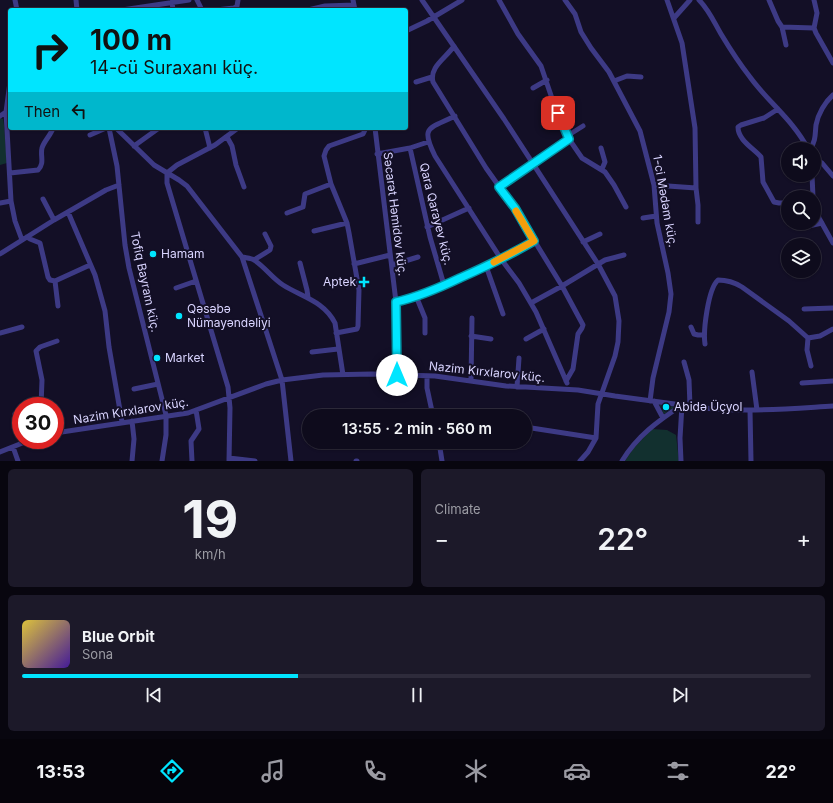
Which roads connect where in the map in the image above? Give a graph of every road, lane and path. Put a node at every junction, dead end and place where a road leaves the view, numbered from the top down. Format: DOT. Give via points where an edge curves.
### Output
graph roads {
  1 [pos="188,0"];
  2 [pos="422,0"];
  3 [pos="462,0"];
  4 [pos="499,0"];
  5 [pos="565,0"];
  6 [pos="667,0"];
  7 [pos="690,0"];
  8 [pos="699,0"];
  9 [pos="769,0"];
  10 [pos="814,0"];
  11 [pos="172,2"];
  12 [pos="354,5"];
  13 [pos="134,8"];
  14 [pos="172,8"];
  15 [pos="316,8"];
  16 [pos="434,17"];
  17 [pos="674,18"];
  18 [pos="782,27"];
  19 [pos="814,28"];
  20 [pos="408,30"];
  21 [pos="786,45"];
  22 [pos="454,46"];
  23 [pos="833,63"];
  24 [pos="432,77"];
  25 [pos="642,77"];
  26 [pos="547,80"];
  27 [pos="614,81"];
  28 [pos="416,82"];
  29 [pos="533,88"];
  30 [pos="833,95"];
  31 [pos="8,97"];
  32 [pos="778,109"];
  33 [pos="6,112"];
  34 [pos="0,116"];
  35 [pos="455,116"];
  36 [pos="583,126"];
  37 [pos="52,130"];
  38 [pos="102,130"];
  39 [pos="108,130"];
  40 [pos="118,130"];
  41 [pos="156,130"];
  42 [pos="206,130"];
  43 [pos="236,130"];
  44 [pos="365,130"];
  45 [pos="375,130"];
  46 [pos="90,135"];
  47 [pos="227,137"];
  48 [pos="568,138"];
  49 [pos="428,142"];
  50 [pos="804,142"];
  51 [pos="814,142"];
  52 [pos="134,146"];
  53 [pos="210,148"];
  54 [pos="410,148"];
  55 [pos="601,148"];
  56 [pos="377,154"];
  57 [pos="821,163"];
  58 [pos="533,164"];
  59 [pos="602,169"];
  60 [pos="10,173"];
  61 [pos="167,173"];
  62 [pos="833,176"];
  63 [pos="331,184"];
  64 [pos="119,185"];
  65 [pos="654,185"];
  66 [pos="244,187"];
  67 [pos="499,187"];
  68 [pos="696,188"];
  69 [pos="43,199"];
  70 [pos="11,201"];
  71 [pos="0,203"];
  72 [pos="781,204"];
  73 [pos="626,207"];
  74 [pos="469,208"];
  75 [pos="68,212"];
  76 [pos="287,213"];
  77 [pos="656,216"];
  78 [pos="643,218"];
  79 [pos="54,220"];
  80 [pos="698,222"];
  81 [pos="347,223"];
  82 [pos="822,223"];
  83 [pos="427,227"];
  84 [pos="314,231"];
  85 [pos="265,234"];
  86 [pos="600,234"];
  87 [pos="25,238"];
  88 [pos="534,241"];
  89 [pos="583,242"];
  90 [pos="833,243"];
  91 [pos="0,254"];
  92 [pos="624,254"];
  93 [pos="390,255"];
  94 [pos="242,257"];
  95 [pos="418,257"];
  96 [pos="501,259"];
  97 [pos="254,260"];
  98 [pos="300,262"];
  99 [pos="354,264"];
  100 [pos="598,264"];
  101 [pos="90,265"];
  102 [pos="392,265"];
  103 [pos="486,266"];
  104 [pos="55,281"];
  105 [pos="196,281"];
  106 [pos="444,285"];
  107 [pos="562,286"];
  108 [pos="176,288"];
  109 [pos="416,296"];
  110 [pos="308,297"];
  111 [pos="396,302"];
  112 [pos="531,303"];
  113 [pos="58,306"];
  114 [pos="833,308"];
  115 [pos="804,309"];
  116 [pos="503,314"];
  117 [pos="472,318"];
  118 [pos="22,327"];
  119 [pos="691,327"];
  120 [pos="544,329"];
  121 [pos="833,329"];
  122 [pos="336,332"];
  123 [pos="0,333"];
  124 [pos="425,333"];
  125 [pos="704,335"];
  126 [pos="471,336"];
  127 [pos="808,338"];
  128 [pos="491,339"];
  129 [pos="526,339"];
  130 [pos="57,341"];
  131 [pos="705,344"];
  132 [pos="338,349"];
  133 [pos="312,352"];
  134 [pos="518,358"];
  135 [pos="684,362"];
  136 [pos="811,366"];
  137 [pos="752,372"];
  138 [pos="343,375"];
  139 [pos="397,375"];
  140 [pos="427,376"];
  141 [pos="282,380"];
  142 [pos="471,381"];
  143 [pos="833,381"];
  144 [pos="566,382"];
  145 [pos="158,384"];
  146 [pos="802,384"];
  147 [pos="517,386"];
  148 [pos="134,389"];
  149 [pos="567,389"];
  150 [pos="601,394"];
  151 [pos="41,397"];
  152 [pos="230,397"];
  153 [pos="652,401"];
  154 [pos="682,405"];
  155 [pos="690,406"];
  156 [pos="833,408"];
  157 [pos="432,409"];
  158 [pos="196,410"];
  159 [pos="750,410"];
  160 [pos="757,410"];
  161 [pos="166,415"];
  162 [pos="663,418"];
  163 [pos="132,420"];
  164 [pos="122,422"];
  165 [pos="532,428"];
  166 [pos="64,432"];
  167 [pos="596,438"];
  168 [pos="12,447"];
  169 [pos="14,449"];
  170 [pos="439,449"];
  171 [pos="0,452"];
  172 [pos="229,460"];
  173 [pos="18,461"];
  174 [pos="132,461"];
  175 [pos="162,461"];
  176 [pos="192,461"];
  177 [pos="255,461"];
  178 [pos="291,461"];
  179 [pos="442,461"];
  180 [pos="580,461"];
  181 [pos="622,461"];
  182 [pos="681,461"];
  183 [pos="751,461"];
  1 -- 11 [label="street"];
  2 -- 16 [label="street"];
  3 -- 16 [label="street"];
  4 -- 26 [label="street" via="518,34 538,61"];
  5 -- 27 [label="street, 1-ci Mədəm küç." via="575,14 584,37"];
  6 -- 17 [label="street"];
  7 -- 17 [label="street"];
  8 -- 32 [label="street" via="742,67"];
  9 -- 18 [label="street"];
  10 -- 19 [label="street" via="817,16"];
  11 -- 13 [label="street"];
  11 -- 14 [label="street"];
  12 -- 15 [label="street"];
  16 -- 20 [label="street"];
  16 -- 22 [label="street"];
  17 -- 68 [label="street" via="685,56 695,128"];
  18 -- 19 [label="street"];
  18 -- 21 [label="street"];
  19 -- 23 [label="street"];
  22 -- 24 [label="street" via="435,67"];
  22 -- 58 [label="street"];
  24 -- 28 [label="street"];
  24 -- 35 [label="street"];
  25 -- 27 [label="street" via="627,76"];
  26 -- 29 [label="street"];
  26 -- 48 [label="street"];
  27 -- 65 [label="street, 1-ci Mədəm küç." via="640,131"];
  30 -- 51 [label="street" via="827,100 818,117"];
  31 -- 33 [label="street"];
  32 -- 50 [label="street"];
  32 -- 72 [label="street" via="764,118 741,125 738,131 741,138 761,157 763,182 774,202"];
  33 -- 34 [label="street"];
  33 -- 60 [label="street"];
  35 -- 49 [label="street" via="430,129 426,136"];
  35 -- 67 [label="street"];
  36 -- 48 [label="street"];
  37 -- 60 [label="street" via="41,149 41,168"];
  38 -- 46 [label="street"];
  39 -- 64 [label="street, Tofiq Bayram küç." via="116,160"];
  40 -- 52 [label="street"];
  41 -- 52 [label="street"];
  42 -- 53 [label="street"];
  43 -- 47 [label="street"];
  44 -- 63 [label="street" via="363,134 329,146 326,150 324,156"];
  45 -- 56 [label="street, Səcarət Həmidov küç."];
  47 -- 53 [label="street"];
  47 -- 66 [label="street"];
  48 -- 58 [label="street"];
  48 -- 59 [label="street" via="582,158"];
  49 -- 54 [label="street"];
  49 -- 74 [label="street"];
  52 -- 61 [label="street" via="154,165"];
  53 -- 61 [label="street"];
  54 -- 56 [label="street"];
  54 -- 83 [label="street, Qara Qarayev küç."];
  55 -- 59 [label="street" via="605,162"];
  56 -- 93 [label="street, Səcarət Həmidov küç."];
  57 -- 62 [label="street"];
  58 -- 67 [label="street"];
  58 -- 89 [label="street"];
  59 -- 73 [label="street"];
  60 -- 70 [label="street"];
  61 -- 94 [label="street" via="187,186"];
  61 -- 105 [label="street" via="167,184"];
  63 -- 76 [label="street" via="304,194 303,207"];
  63 -- 81 [label="street"];
  64 -- 75 [label="street"];
  64 -- 145 [label="street, Tofiq Bayram küç." via="128,260"];
  65 -- 68 [label="street"];
  65 -- 77 [label="street, 1-ci Mədəm küç."];
  67 -- 88 [label="street" via="515,208"];
  68 -- 80 [label="street"];
  69 -- 79 [label="street"];
  70 -- 71 [label="street"];
  70 -- 87 [label="street" via="15,222"];
  74 -- 83 [label="street"];
  74 -- 96 [label="street"];
  75 -- 79 [label="street"];
  75 -- 101 [label="street"];
  77 -- 78 [label="street"];
  77 -- 153 [label="street, 1-ci Mədəm küç." via="671,294 653,378"];
  79 -- 87 [label="street"];
  81 -- 84 [label="street"];
  81 -- 99 [label="street"];
  82 -- 90 [label="street"];
  83 -- 106 [label="street, Qara Qarayev küç."];
  85 -- 97 [label="street" via="271,246 270,250"];
  86 -- 89 [label="street"];
  87 -- 91 [label="street"];
  87 -- 104 [label="street" via="40,243 48,277"];
  88 -- 96 [label="street"];
  88 -- 107 [label="street"];
  89 -- 100 [label="street"];
  92 -- 100 [label="street"];
  93 -- 99 [label="street"];
  93 -- 102 [label="street, Səcarət Həmidov küç."];
  94 -- 97 [label="street"];
  94 -- 141 [label="street"];
  95 -- 102 [label="street"];
  96 -- 103 [label="street"];
  96 -- 112 [label="street"];
  97 -- 110 [label="street" via="281,284"];
  98 -- 110 [label="street"];
  99 -- 122 [label="street" via="359,290 358,326 355,330"];
  100 -- 107 [label="street"];
  100 -- 150 [label="street" via="615,296 619,320 615,356"];
  101 -- 104 [label="street"];
  101 -- 164 [label="street" via="105,311"];
  102 -- 111 [label="street, Səcarət Həmidov küç."];
  103 -- 106 [label="street"];
  103 -- 116 [label="street"];
  104 -- 113 [label="street"];
  105 -- 108 [label="street"];
  105 -- 152 [label="street" via="223,365"];
  106 -- 109 [label="street"];
  107 -- 112 [label="street"];
  107 -- 144 [label="street" via="583,325 578,334 573,369"];
  109 -- 111 [label="street"];
  109 -- 124 [label="street" via="425,318"];
  110 -- 122 [label="street" via="331,316"];
  111 -- 139 [label="street, Səcarət Həmidov küç."];
  112 -- 120 [label="street"];
  114 -- 115 [label="street"];
  117 -- 126 [label="street"];
  118 -- 123 [label="street"];
  119 -- 125 [label="street" via="694,334"];
  120 -- 129 [label="street"];
  120 -- 144 [label="street"];
  121 -- 127 [label="street" via="820,336"];
  122 -- 132 [label="street"];
  125 -- 127 [label="street" via="713,288 718,280 724,280 742,286 794,324"];
  125 -- 131 [label="street"];
  126 -- 128 [label="street"];
  126 -- 142 [label="street"];
  127 -- 136 [label="street" via="807,350"];
  130 -- 151 [label="street" via="37,348 36,351 42,380"];
  132 -- 133 [label="street"];
  132 -- 138 [label="street"];
  134 -- 147 [label="street"];
  135 -- 155 [label="street" via="689,380"];
  137 -- 160 [label="street"];
  138 -- 139 [label="street, Nazim Kırxlarov küç."];
  138 -- 141 [label="street, Nazim Kırxlarov küç."];
  139 -- 140 [label="street, Nazim Kırxlarov küç."];
  140 -- 142 [label="street, Nazim Kırxlarov küç."];
  140 -- 157 [label="street"];
  141 -- 152 [label="street, Nazim Kırxlarov küç."];
  141 -- 178 [label="street"];
  142 -- 147 [label="street, Nazim Kırxlarov küç."];
  143 -- 146 [label="street"];
  144 -- 149 [label="street"];
  145 -- 148 [label="street"];
  145 -- 161 [label="street, Tofiq Bayram küç."];
  147 -- 149 [label="street, Nazim Kırxlarov küç."];
  149 -- 150 [label="street, Nazim Kırxlarov küç."];
  150 -- 153 [label="street, Nazim Kırxlarov küç."];
  150 -- 167 [label="street"];
  152 -- 158 [label="street, Nazim Kırxlarov küç."];
  152 -- 172 [label="street"];
  153 -- 154 [label="street, Nazim Kırxlarov küç."];
  153 -- 162 [label="street"];
  154 -- 155 [label="street, Nazim Kırxlarov küç."];
  154 -- 162 [label="street"];
  154 -- 182 [label="street"];
  155 -- 159 [label="street, Nazim Kırxlarov küç."];
  156 -- 160 [label="street, Nazim Kırxlarov küç."];
  158 -- 161 [label="street, Nazim Kırxlarov küç."];
  158 -- 176 [label="street" via="199,429 191,441"];
  159 -- 160 [label="street, Nazim Kırxlarov küç."];
  159 -- 183 [label="street"];
  161 -- 163 [label="street, Nazim Kırxlarov küç."];
  161 -- 175 [label="street, Tofiq Bayram küç."];
  162 -- 181 [label="street" via="642,435"];
  163 -- 164 [label="street, Nazim Kırxlarov küç."];
  163 -- 174 [label="street"];
  164 -- 166 [label="street, Nazim Kırxlarov küç."];
  165 -- 167 [label="street"];
  167 -- 180 [label="street"];
  168 -- 171 [label="street"];
  169 -- 173 [label="street"];
  170 -- 179 [label="street"];
  172 -- 177 [label="street"];
}
